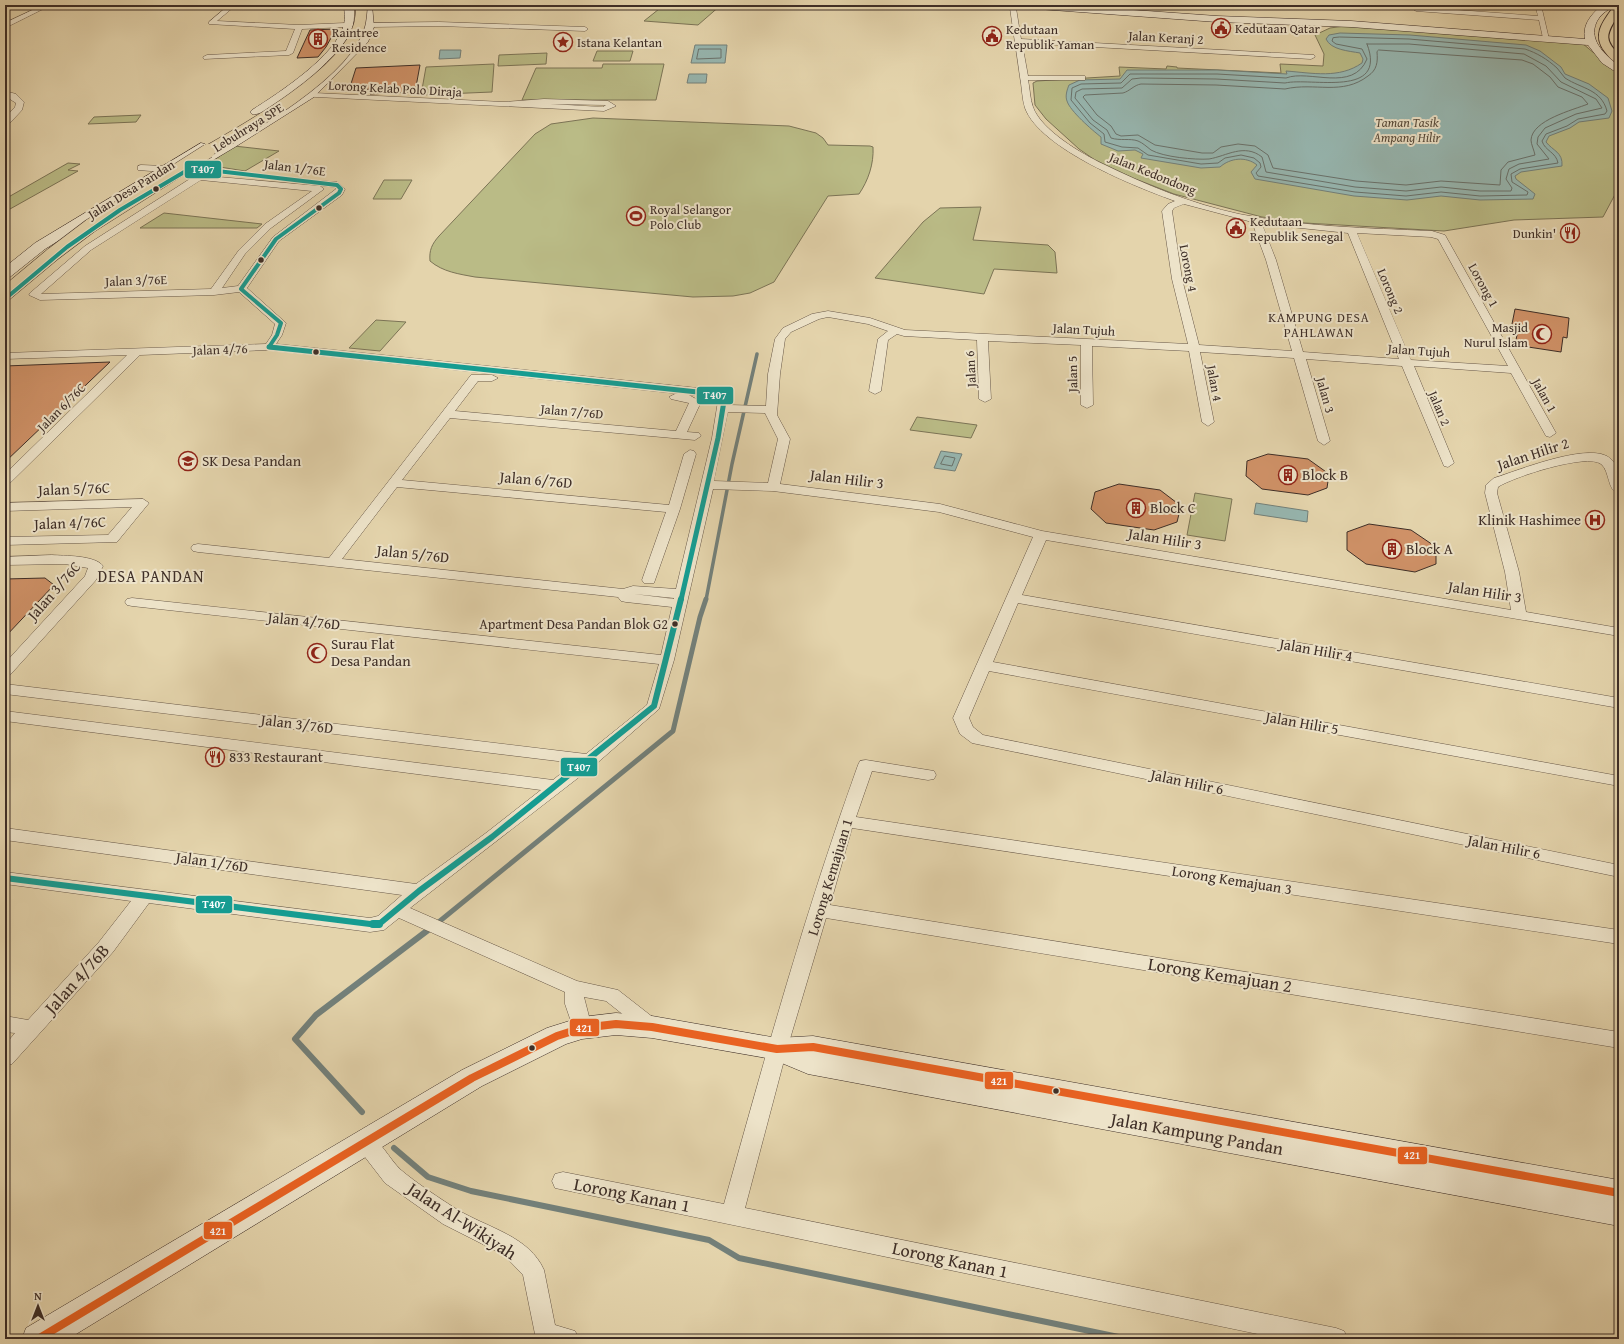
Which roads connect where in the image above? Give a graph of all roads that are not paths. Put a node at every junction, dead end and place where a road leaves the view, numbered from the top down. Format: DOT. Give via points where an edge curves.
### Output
graph roads {
  1 [pos="48,5"];
  2 [pos="233,5"];
  3 [pos="341,5"];
  4 [pos="349,5"];
  5 [pos="353,5"];
  6 [pos="362,5"];
  7 [pos="367,5"];
  8 [pos="372,5"];
  9 [pos="1015,5"];
  10 [pos="1025,5"];
  11 [pos="1372,5"];
  12 [pos="1538,5"];
  13 [pos="1608,5"];
  14 [pos="1381,6"];
  15 [pos="1619,7"];
  16 [pos="1416,9"];
  17 [pos="1541,18"];
  18 [pos="1619,20"];
  19 [pos="5,26"];
  20 [pos="346,26"];
  21 [pos="370,26"];
  22 [pos="299,27"];
  23 [pos="585,29"];
  24 [pos="1547,38"];
  25 [pos="1019,41"];
  26 [pos="1590,42"];
  27 [pos="1619,48"];
  28 [pos="1311,56"];
  29 [pos="207,57"];
  30 [pos="1619,60"];
  31 [pos="1619,71"];
  32 [pos="1026,78"];
  33 [pos="1082,78"];
  34 [pos="5,93"];
  35 [pos="285,94"];
  36 [pos="310,95"];
  37 [pos="606,106"];
  38 [pos="5,123"];
  39 [pos="141,168"];
  40 [pos="191,168"];
  41 [pos="159,172"];
  42 [pos="131,173"];
  43 [pos="1182,201"];
  44 [pos="120,210"];
  45 [pos="1256,220"];
  46 [pos="1351,229"];
  47 [pos="1440,235"];
  48 [pos="5,274"];
  49 [pos="5,284"];
  50 [pos="241,289"];
  51 [pos="5,290"];
  52 [pos="214,292"];
  53 [pos="5,294"];
  54 [pos="5,299"];
  55 [pos="895,331"];
  56 [pos="982,338"];
  57 [pos="1086,343"];
  58 [pos="269,347"];
  59 [pos="1194,348"];
  60 [pos="136,352"];
  61 [pos="5,356"];
  62 [pos="1300,356"];
  63 [pos="1406,363"];
  64 [pos="1515,370"];
  65 [pos="875,391"];
  66 [pos="985,399"];
  67 [pos="1087,405"];
  68 [pos="723,408"];
  69 [pos="772,410"];
  70 [pos="446,414"];
  71 [pos="1208,422"];
  72 [pos="1550,433"];
  73 [pos="680,435"];
  74 [pos="695,436"];
  75 [pos="1324,441"];
  76 [pos="690,454"];
  77 [pos="1448,463"];
  78 [pos="5,481"];
  79 [pos="394,483"];
  80 [pos="706,485"];
  81 [pos="773,487"];
  82 [pos="1619,490"];
  83 [pos="143,503"];
  84 [pos="5,507"];
  85 [pos="674,509"];
  86 [pos="1041,535"];
  87 [pos="5,541"];
  88 [pos="198,548"];
  89 [pos="5,561"];
  90 [pos="333,562"];
  91 [pos="650,580"];
  92 [pos="1013,598"];
  93 [pos="681,599"];
  94 [pos="132,602"];
  95 [pos="1519,615"];
  96 [pos="1619,632"];
  97 [pos="667,660"];
  98 [pos="984,665"];
  99 [pos="5,672"];
  100 [pos="5,689"];
  101 [pos="1619,703"];
  102 [pos="5,716"];
  103 [pos="590,760"];
  104 [pos="928,775"];
  105 [pos="1619,781"];
  106 [pos="556,786"];
  107 [pos="846,821"];
  108 [pos="5,834"];
  109 [pos="1619,870"];
  110 [pos="5,878"];
  111 [pos="419,891"];
  112 [pos="145,896"];
  113 [pos="397,910"];
  114 [pos="820,910"];
  115 [pos="1619,937"];
  116 [pos="574,988"];
  117 [pos="5,1024"];
  118 [pos="652,1026"];
  119 [pos="32,1028"];
  120 [pos="582,1028"];
  121 [pos="1619,1040"];
  122 [pos="777,1049"];
  123 [pos="5,1058"];
  124 [pos="365,1142"];
  125 [pos="563,1181"];
  126 [pos="1619,1193"];
  127 [pos="1619,1212"];
  128 [pos="732,1215"];
  129 [pos="38,1339"];
  130 [pos="567,1339"];
  131 [pos="1336,1339"];
  1 -- 19 [label="street"];
  2 -- 22 [label="street" via="212,23"];
  3 -- 20 [label="street"];
  4 -- 20 [label="street, Jalan Desa Pandan" via="349,25"];
  5 -- 49 [label="highway, Lebuhraya SPE" via="354,16 350,32 326,62 304,82 272,105 90,217"];
  6 -- 53 [label="highway, Lebuhraya SPE, bridge" via="363,19 358,32 335,62 313,82 283,106 101,218"];
  7 -- 21 [label="street"];
  8 -- 21 [label="street"];
  9 -- 25 [label="street, Jalan Kedondong" via="1013,8"];
  10 -- 24 [label="street" via="1218,14"];
  11 -- 14 [label="street"];
  12 -- 17 [label="street"];
  13 -- 26 [label="street" via="1594,19 1589,29"];
  15 -- 30 [label="highway" via="1604,26 1602,33 1606,47"];
  16 -- 17 [label="street"];
  17 -- 24 [label="street"];
  18 -- 27 [label="highway" via="1613,34"];
  20 -- 22 [label="street"];
  20 -- 35 [label="street, Jalan Desa Pandan" via="343,37 331,52"];
  21 -- 23 [label="street" via="439,24"];
  21 -- 36 [label="street, Jalan Desa Pandan" via="363,42"];
  22 -- 29 [label="street" via="289,53"];
  24 -- 26 [label="street"];
  25 -- 28 [label="street, Jalan Keranj 2"];
  25 -- 32 [label="street, Jalan Kedondong"];
  26 -- 31 [label="street" via="1603,59"];
  32 -- 33 [label="street"];
  32 -- 43 [label="street, Jalan Kedondong" via="1030,108 1034,116 1071,152"];
  34 -- 38 [label="street" via="20,102 19,108"];
  35 -- 36 [label="street, Lorong Kelab Polo Diraja"];
  35 -- 41 [label="street, Jalan Desa Pandan"];
  36 -- 37 [label="street, Lorong Kelab Polo Diraja"];
  36 -- 40 [label="street, Jalan Desa Pandan"];
  39 -- 41 [label="street"];
  40 -- 44 [label="street, Jalan Desa Pandan"];
  40 -- 50 [label="street, Jalan 1/76E" via="337,185 341,189 276,239"];
  41 -- 42 [label="street"];
  41 -- 48 [label="street, Jalan Desa Pandan" via="40,246"];
  43 -- 45 [label="street, Jalan Kedondong"];
  43 -- 59 [label="street, Lorong 4" via="1167,211 1177,279"];
  44 -- 51 [label="street, Jalan Desa Pandan" via="66,242"];
  44 -- 54 [label="street, Jalan Desa Pandan" via="67,247"];
  45 -- 46 [label="street, Jalan Kedondong"];
  45 -- 62 [label="street, Jalan 3"];
  46 -- 47 [label="street, Jalan Kedondong"];
  46 -- 63 [label="street, Lorong 2"];
  47 -- 64 [label="street, Lorong 1"];
  50 -- 52 [label="street, Jalan 3/76E"];
  50 -- 58 [label="street" via="280,323 277,335"];
  52 -- 52 [label="street, Jalan 3/76E" via="242,252 268,226 321,190 199,177 88,248 34,296"];
  55 -- 56 [label="street, Jalan Tujuh"];
  55 -- 65 [label="street" via="884,339"];
  55 -- 69 [label="street, Jalan Tujuh" via="870,321 828,314 816,316 787,330 780,339 774,374"];
  56 -- 57 [label="street, Jalan Tujuh"];
  56 -- 66 [label="street, Jalan 6"];
  57 -- 59 [label="street, Jalan Tujuh"];
  57 -- 67 [label="street, Jalan 5"];
  58 -- 60 [label="street, Jalan 4/76"];
  58 -- 68 [label="street, Jalan 4/76" via="715,394 724,401"];
  59 -- 62 [label="street, Jalan Tujuh"];
  59 -- 71 [label="street, Jalan 4"];
  60 -- 61 [label="street, Jalan 4/76"];
  60 -- 78 [label="street, Jalan 6/76C"];
  62 -- 63 [label="street, Jalan Tujuh"];
  62 -- 75 [label="street, Jalan 3"];
  63 -- 64 [label="street, Jalan Tujuh"];
  63 -- 77 [label="street, Jalan 2"];
  64 -- 72 [label="street, Jalan 1"];
  68 -- 69 [label="street"];
  68 -- 80 [label="street"];
  69 -- 81 [label="street" via="771,415 784,438"];
  70 -- 73 [label="street, Jalan 7/76D"];
  70 -- 73 [label="street" via="475,377 688,398 695,402"];
  70 -- 79 [label="street"];
  73 -- 74 [label="street, Jalan 7/76D"];
  76 -- 85 [label="street"];
  79 -- 85 [label="street, Jalan 6/76D"];
  79 -- 90 [label="street"];
  80 -- 81 [label="street, Jalan Hilir 3"];
  80 -- 93 [label="street"];
  81 -- 86 [label="street, Jalan Hilir 3" via="940,508"];
  82 -- 95 [label="street, Jalan Hilir 2" via="1607,462 1598,457 1578,456 1492,485 1491,493 1512,572"];
  83 -- 84 [label="street, Jalan 5/76C"];
  83 -- 87 [label="street, Jalan 4/76C" via="112,539"];
  85 -- 91 [label="street"];
  86 -- 92 [label="street, Jalan Hilir 6"];
  86 -- 95 [label="street, Jalan Hilir 3"];
  88 -- 90 [label="street, Jalan 5/76D"];
  89 -- 99 [label="street, Jalan 3/76C" via="76,560 88,561 96,566 91,577"];
  90 -- 93 [label="street, Jalan 5/76D" via="624,593 626,598"];
  92 -- 98 [label="street, Jalan Hilir 6"];
  92 -- 101 [label="street, Jalan Hilir 4"];
  93 -- 97 [label="street"];
  94 -- 97 [label="street, Jalan 4/76D"];
  95 -- 96 [label="street, Jalan Hilir 3"];
  97 -- 103 [label="street" via="654,706 643,718"];
  98 -- 105 [label="street, Jalan Hilir 5"];
  98 -- 109 [label="street, Jalan Hilir 6" via="961,718 966,730 978,739"];
  100 -- 103 [label="street, Jalan 3/76D"];
  102 -- 106 [label="street"];
  103 -- 106 [label="street"];
  104 -- 107 [label="street, Lorong Kemajuan 1" via="866,766"];
  106 -- 111 [label="street"];
  107 -- 114 [label="street, Lorong Kemajuan 1"];
  107 -- 115 [label="street, Lorong Kemajuan 3"];
  108 -- 111 [label="street, Jalan 1/76D"];
  110 -- 112 [label="street"];
  111 -- 113 [label="street"];
  112 -- 113 [label="street" via="370,926 378,924"];
  112 -- 119 [label="street, Jalan 4/76B" via="106,947"];
  113 -- 116 [label="street"];
  114 -- 121 [label="street, Lorong Kemajuan 2"];
  114 -- 122 [label="street, Lorong Kemajuan 1"];
  116 -- 118 [label="street" via="611,995"];
  116 -- 120 [label="street" via="574,1004"];
  117 -- 119 [label="street"];
  118 -- 120 [label="street, Jalan Kampung Pandan" via="616,1024"];
  118 -- 122 [label="street, Jalan Kampung Pandan"];
  119 -- 123 [label="street, Jalan 4/76B"];
  120 -- 124 [label="street, Jalan Kampung Pandan" via="557,1036 497,1065"];
  122 -- 126 [label="street, Jalan Kampung Pandan" via="812,1047"];
  122 -- 127 [label="street, Jalan Kampung Pandan" via="808,1063"];
  122 -- 128 [label="street, Lorong Kemajuan 1"];
  124 -- 129 [label="street, Jalan Kampung Pandan"];
  124 -- 130 [label="street, Jalan Al-Wikiyah" via="393,1176 451,1217 512,1248 533,1270 545,1333"];
  125 -- 128 [label="street, Lorong Kanan 1"];
  128 -- 131 [label="street, Lorong Kanan 1"];
}
